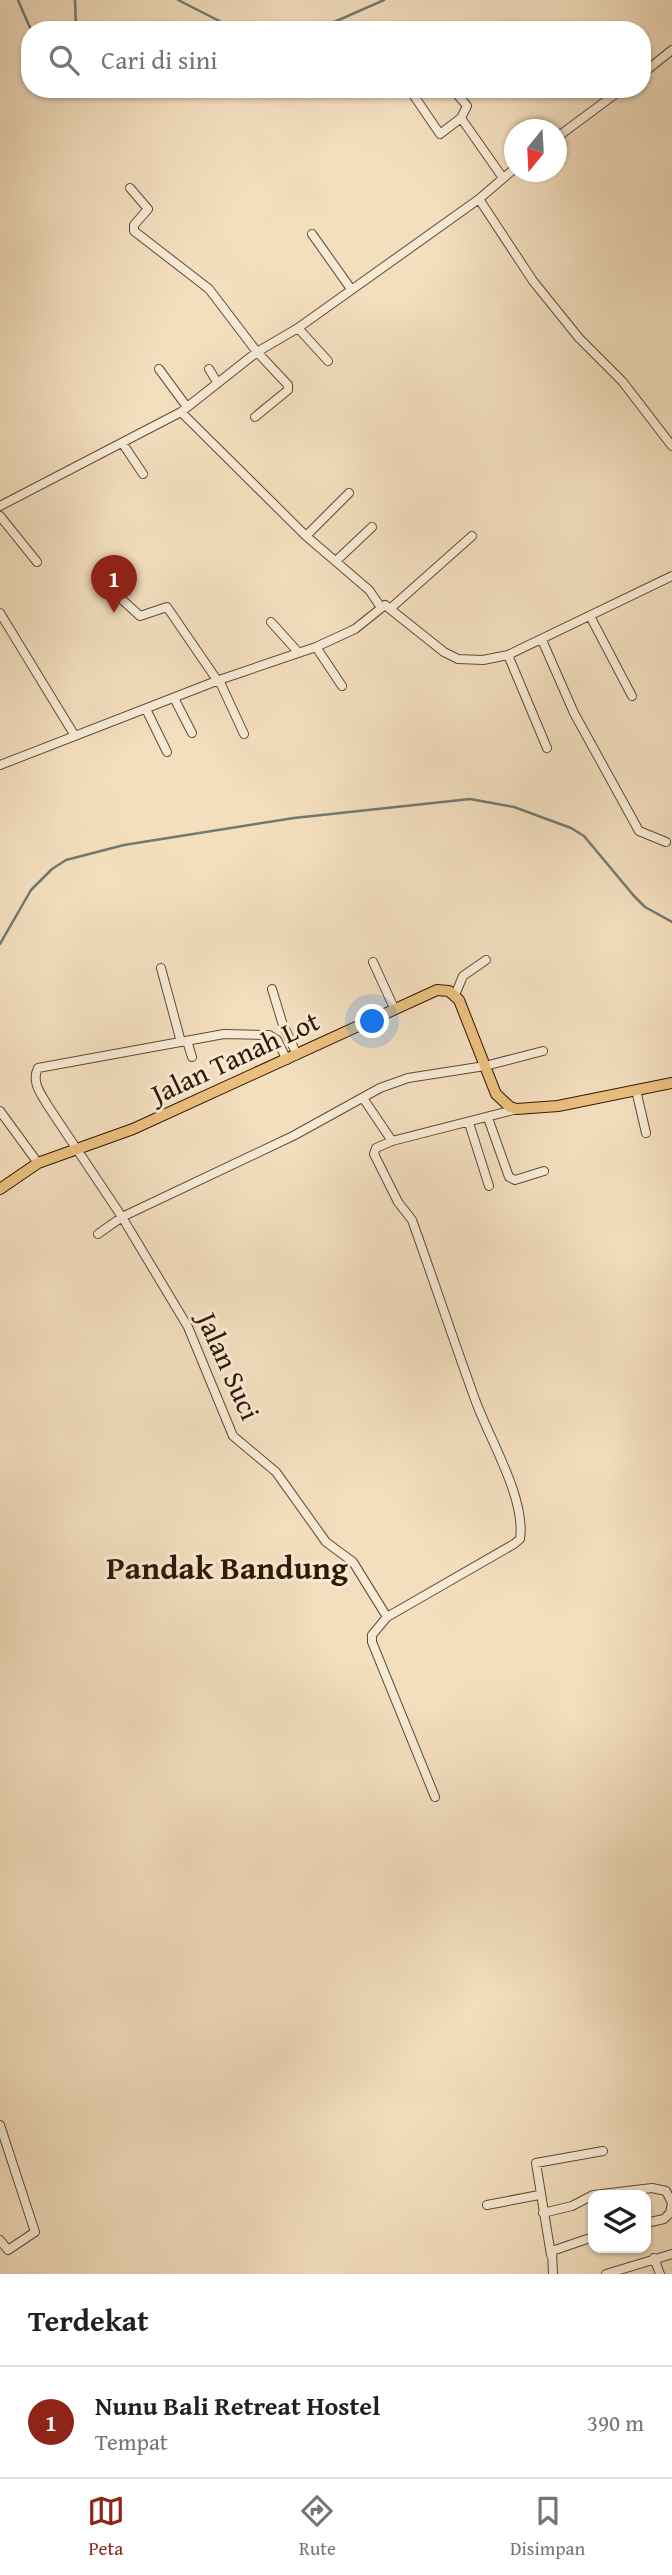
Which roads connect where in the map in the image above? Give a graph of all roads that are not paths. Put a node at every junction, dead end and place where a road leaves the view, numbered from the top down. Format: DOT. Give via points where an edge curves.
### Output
graph roads {
  1 [pos="672,50"];
  2 [pos="651,67"];
  3 [pos="415,98"];
  4 [pos="460,98"];
  5 [pos="610,98"];
  6 [pos="461,118"];
  7 [pos="567,130"];
  8 [pos="503,178"];
  9 [pos="130,188"];
  10 [pos="479,199"];
  11 [pos="312,234"];
  12 [pos="351,289"];
  13 [pos="298,327"];
  14 [pos="257,352"];
  15 [pos="328,361"];
  16 [pos="159,369"];
  17 [pos="209,369"];
  18 [pos="217,382"];
  19 [pos="184,410"];
  20 [pos="255,417"];
  21 [pos="123,444"];
  22 [pos="672,446"];
  23 [pos="143,474"];
  24 [pos="349,493"];
  25 [pos="1,503"];
  26 [pos="0,516"];
  27 [pos="372,527"];
  28 [pos="306,536"];
  29 [pos="472,536"];
  30 [pos="336,561"];
  31 [pos="37,562"];
  32 [pos="672,576"];
  33 [pos="107,586"];
  34 [pos="380,606"];
  35 [pos="391,607"];
  36 [pos="0,613"];
  37 [pos="590,617"];
  38 [pos="271,622"];
  39 [pos="542,640"];
  40 [pos="316,647"];
  41 [pos="298,652"];
  42 [pos="508,655"];
  43 [pos="218,680"];
  44 [pos="342,686"];
  45 [pos="632,696"];
  46 [pos="174,698"];
  47 [pos="146,709"];
  48 [pos="192,733"];
  49 [pos="244,734"];
  50 [pos="75,735"];
  51 [pos="547,748"];
  52 [pos="167,752"];
  53 [pos="0,765"];
  54 [pos="666,842"];
  55 [pos="486,960"];
  56 [pos="373,962"];
  57 [pos="161,968"];
  58 [pos="272,989"];
  59 [pos="455,995"];
  60 [pos="394,1008"];
  61 [pos="184,1042"];
  62 [pos="543,1051"];
  63 [pos="192,1057"];
  64 [pos="292,1057"];
  65 [pos="485,1066"];
  66 [pos="672,1083"];
  67 [pos="636,1090"];
  68 [pos="363,1098"];
  69 [pos="517,1109"];
  70 [pos="0,1111"];
  71 [pos="488,1118"];
  72 [pos="469,1123"];
  73 [pos="646,1133"];
  74 [pos="392,1141"];
  75 [pos="77,1147"];
  76 [pos="38,1163"];
  77 [pos="544,1171"];
  78 [pos="489,1186"];
  79 [pos="0,1189"];
  80 [pos="122,1217"];
  81 [pos="98,1234"];
  82 [pos="387,1617"];
  83 [pos="435,1797"];
  84 [pos="0,2125"];
  85 [pos="603,2151"];
  86 [pos="635,2190"];
  87 [pos="539,2195"];
  88 [pos="588,2198"];
  89 [pos="486,2205"];
  90 [pos="543,2213"];
  91 [pos="671,2213"];
  92 [pos="651,2222"];
  93 [pos="588,2238"];
  94 [pos="0,2240"];
  95 [pos="4,2253"];
  96 [pos="672,2254"];
  97 [pos="551,2255"];
  98 [pos="654,2258"];
  99 [pos="553,2274"];
  100 [pos="606,2274"];
  101 [pos="660,2274"];
  1 -- 2 [label="street"];
  3 -- 6 [label="street" via="440,134"];
  4 -- 6 [label="street" via="467,106"];
  5 -- 7 [label="street"];
  6 -- 8 [label="street"];
  8 -- 10 [label="street"];
  9 -- 14 [label="street" via="148,209 134,231 209,289"];
  10 -- 12 [label="street"];
  10 -- 22 [label="street" via="533,281 579,338 622,381"];
  11 -- 12 [label="street"];
  12 -- 13 [label="street"];
  13 -- 14 [label="street"];
  13 -- 15 [label="street"];
  14 -- 18 [label="street"];
  14 -- 20 [label="street" via="289,388"];
  16 -- 19 [label="street"];
  17 -- 18 [label="street"];
  18 -- 19 [label="street"];
  19 -- 21 [label="street"];
  19 -- 28 [label="street"];
  21 -- 23 [label="street"];
  21 -- 25 [label="street"];
  24 -- 28 [label="street"];
  26 -- 31 [label="street"];
  27 -- 30 [label="street"];
  28 -- 30 [label="street"];
  29 -- 35 [label="street"];
  30 -- 34 [label="street"];
  32 -- 37 [label="street"];
  33 -- 43 [label="street" via="140,615 167,607"];
  34 -- 35 [label="street"];
  34 -- 40 [label="street" via="355,629"];
  35 -- 42 [label="street" via="458,659"];
  36 -- 50 [label="street"];
  37 -- 39 [label="street"];
  37 -- 45 [label="street"];
  38 -- 41 [label="street"];
  39 -- 42 [label="street"];
  39 -- 54 [label="street" via="573,713 639,831"];
  40 -- 41 [label="street"];
  40 -- 44 [label="street"];
  41 -- 43 [label="street"];
  42 -- 51 [label="street"];
  43 -- 46 [label="street"];
  43 -- 49 [label="street"];
  46 -- 47 [label="street"];
  46 -- 48 [label="street"];
  47 -- 50 [label="street"];
  47 -- 52 [label="street"];
  50 -- 53 [label="street"];
  55 -- 59 [label="street" via="463,976"];
  56 -- 60 [label="street"];
  57 -- 61 [label="street"];
  58 -- 64 [label="street"];
  59 -- 60 [label="main road, Jalan Tanah Lot" via="437,990"];
  59 -- 65 [label="main road"];
  60 -- 64 [label="main road, Jalan Tanah Lot"];
  61 -- 63 [label="street"];
  61 -- 64 [label="street" via="224,1034 269,1035"];
  61 -- 75 [label="street, Jalan Suci" via="38,1068 37,1087"];
  62 -- 65 [label="street"];
  64 -- 75 [label="main road, Jalan Tanah Lot" via="133,1129"];
  65 -- 68 [label="street" via="408,1078"];
  65 -- 69 [label="main road" via="496,1094"];
  66 -- 67 [label="main road"];
  67 -- 69 [label="main road" via="558,1106"];
  67 -- 73 [label="street"];
  68 -- 74 [label="street"];
  68 -- 80 [label="street"];
  69 -- 71 [label="street"];
  70 -- 76 [label="street"];
  71 -- 72 [label="street"];
  71 -- 77 [label="street" via="509,1177 515,1180"];
  72 -- 74 [label="street"];
  72 -- 78 [label="street"];
  74 -- 82 [label="street" via="376,1148 374,1154 412,1220 517,1503 521,1533 514,1544"];
  75 -- 76 [label="main road, Jalan Tanah Lot"];
  75 -- 80 [label="street, Jalan Suci"];
  76 -- 79 [label="main road, Jalan Tanah Lot"];
  80 -- 81 [label="street"];
  80 -- 82 [label="street, Jalan Suci" via="188,1327 233,1436 276,1472 326,1542 353,1562"];
  82 -- 83 [label="street" via="375,1628 372,1642"];
  84 -- 95 [label="street" via="35,2232"];
  85 -- 87 [label="street" via="536,2163"];
  86 -- 91 [label="street" via="666,2191"];
  87 -- 89 [label="street"];
  87 -- 90 [label="street"];
  88 -- 90 [label="street"];
  90 -- 97 [label="street"];
  91 -- 92 [label="street"];
  93 -- 97 [label="street" via="555,2249"];
  94 -- 95 [label="street"];
  96 -- 98 [label="street"];
  97 -- 99 [label="street"];
  98 -- 100 [label="street"];
  98 -- 101 [label="street"];
}
